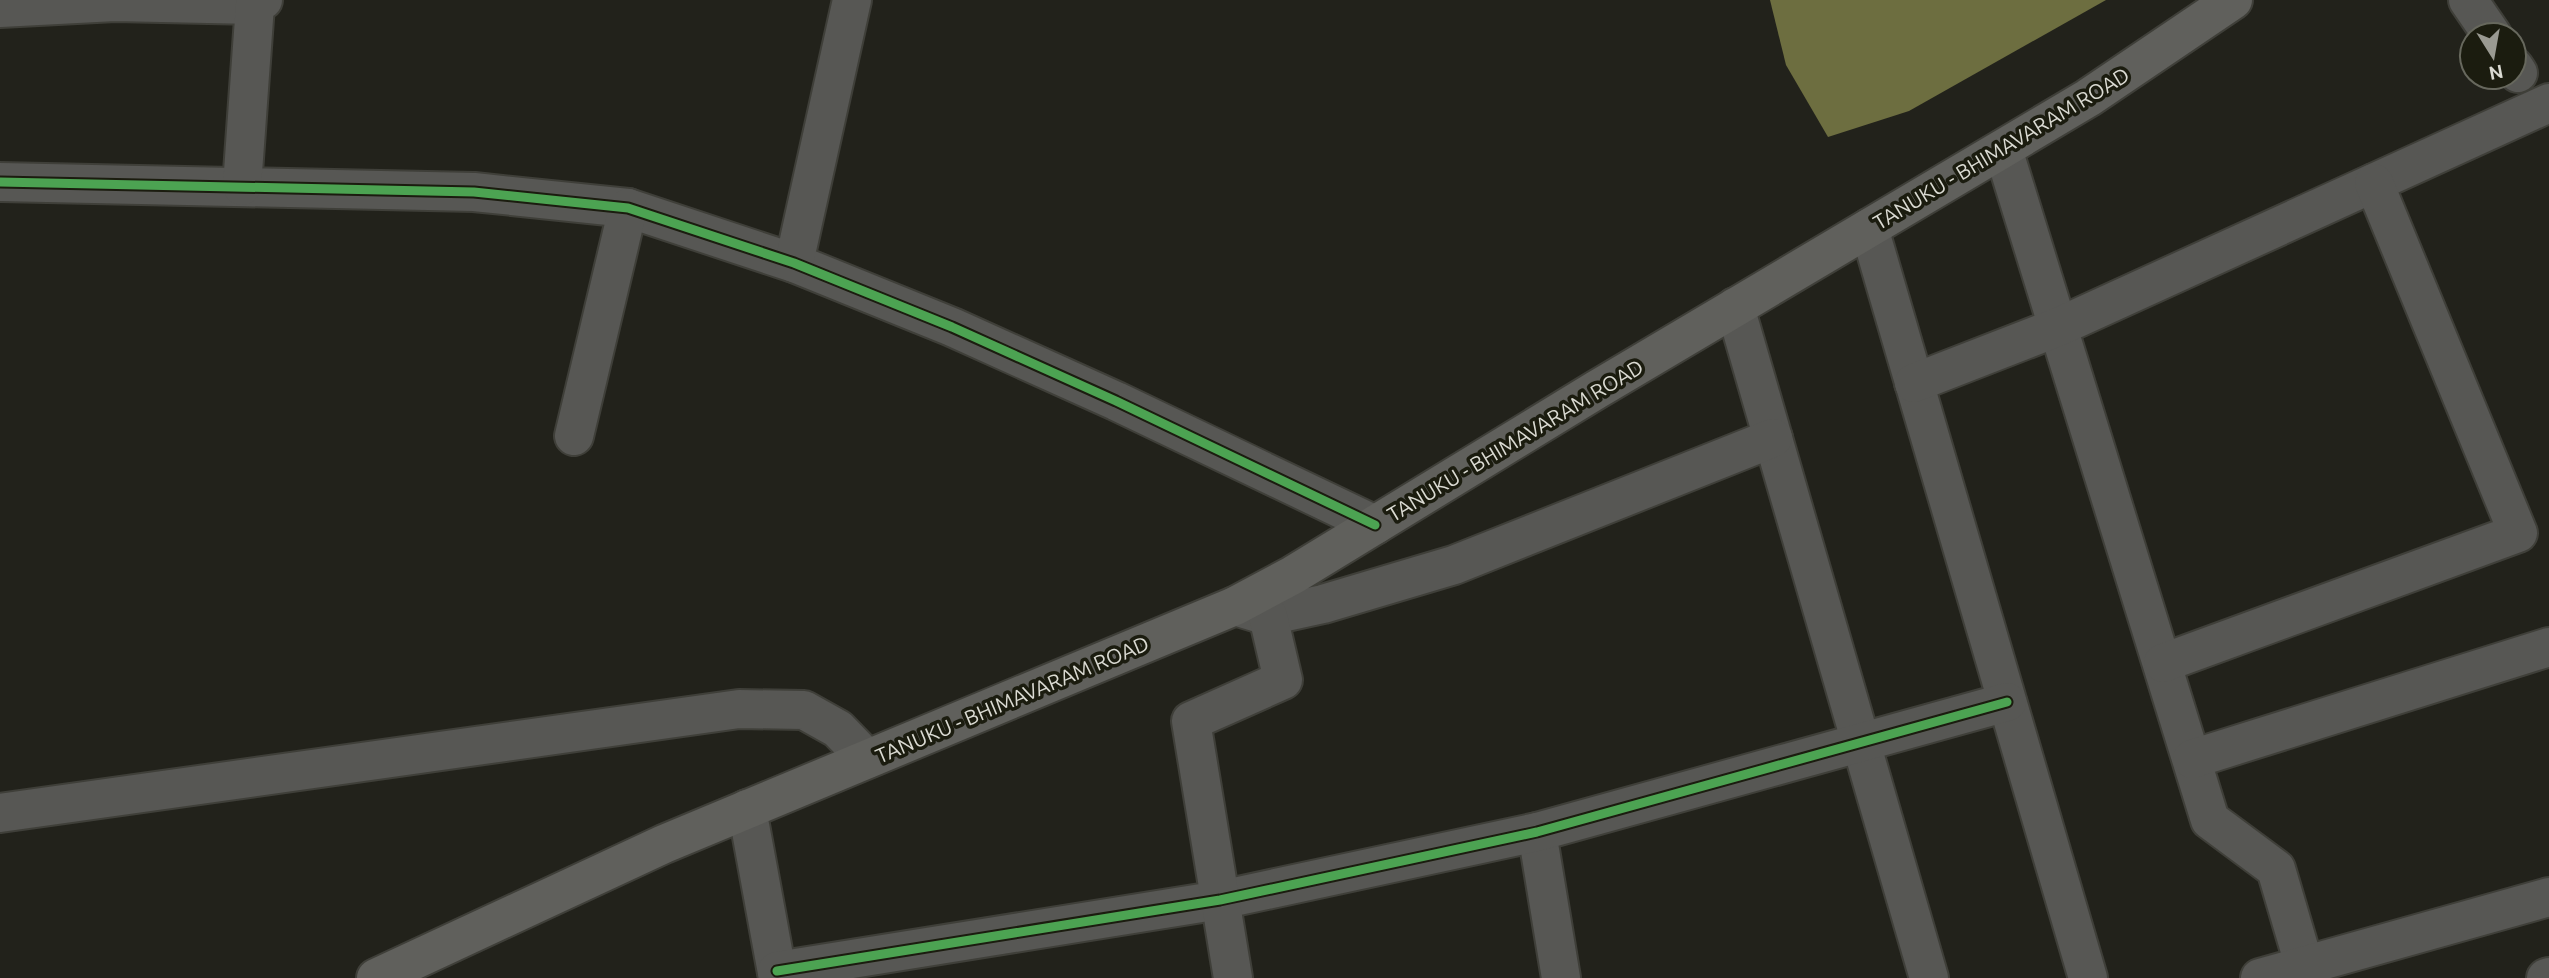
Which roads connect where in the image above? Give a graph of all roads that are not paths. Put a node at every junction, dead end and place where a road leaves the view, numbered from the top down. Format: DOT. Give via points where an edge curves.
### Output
graph roads {
  1 [pos="852,0"];
  2 [pos="2233,0"];
  3 [pos="2468,0"];
  4 [pos="259,3"];
  5 [pos="0,8"];
  6 [pos="2482,21"];
  7 [pos="2549,103"];
  8 [pos="2003,149"];
  9 [pos="0,182"];
  10 [pos="2374,183"];
  11 [pos="242,186"];
  12 [pos="628,208"];
  13 [pos="1869,228"];
  14 [pos="794,263"];
  15 [pos="1735,307"];
  16 [pos="2058,327"];
  17 [pos="1914,383"];
  18 [pos="574,436"];
  19 [pos="1773,438"];
  20 [pos="1375,525"];
  21 [pos="1251,611"];
  22 [pos="2549,647"];
  23 [pos="2163,663"];
  24 [pos="2007,702"];
  25 [pos="1861,743"];
  26 [pos="867,759"];
  27 [pos="2192,759"];
  28 [pos="747,809"];
  29 [pos="0,813"];
  30 [pos="1537,832"];
  31 [pos="2549,897"];
  32 [pos="1220,900"];
  33 [pos="2307,972"];
  34 [pos="777,975"];
  35 [pos="376,978"];
  36 [pos="1233,978"];
  37 [pos="1562,978"];
  38 [pos="1929,978"];
  39 [pos="2088,978"];
  40 [pos="2260,978"];
  1 -- 14 [label="street"];
  2 -- 8 [label="main road, TANUKU - BHIMAVARAM ROAD"];
  3 -- 6 [label="street"];
  4 -- 5 [label="street" via="115,2"];
  4 -- 11 [label="street"];
  7 -- 10 [label="street"];
  8 -- 13 [label="main road, TANUKU - BHIMAVARAM ROAD"];
  8 -- 16 [label="street"];
  9 -- 11 [label="street"];
  10 -- 16 [label="street"];
  10 -- 23 [label="street" via="2518,533"];
  11 -- 12 [label="street" via="474,192"];
  12 -- 14 [label="street"];
  12 -- 18 [label="street"];
  13 -- 15 [label="main road, TANUKU - BHIMAVARAM ROAD"];
  13 -- 17 [label="street"];
  14 -- 20 [label="street" via="1104,395"];
  15 -- 19 [label="street"];
  15 -- 20 [label="main road, TANUKU - BHIMAVARAM ROAD"];
  16 -- 17 [label="street"];
  16 -- 23 [label="street"];
  17 -- 24 [label="street"];
  19 -- 21 [label="street" via="1454,565 1324,604"];
  19 -- 25 [label="street"];
  20 -- 21 [label="main road, TANUKU - BHIMAVARAM ROAD"];
  21 -- 26 [label="main road, TANUKU - BHIMAVARAM ROAD"];
  21 -- 32 [label="street" via="1283,680 1191,720"];
  22 -- 27 [label="street"];
  23 -- 27 [label="street"];
  24 -- 25 [label="street"];
  24 -- 39 [label="street"];
  25 -- 30 [label="street"];
  25 -- 38 [label="street"];
  26 -- 28 [label="main road, TANUKU - BHIMAVARAM ROAD"];
  26 -- 29 [label="street" via="838,730 804,710 739,709"];
  27 -- 33 [label="street" via="2210,820 2276,869"];
  28 -- 34 [label="street"];
  28 -- 35 [label="main road, TANUKU - BHIMAVARAM ROAD"];
  30 -- 32 [label="street"];
  30 -- 37 [label="street"];
  31 -- 33 [label="street"];
  32 -- 34 [label="street"];
  32 -- 36 [label="street"];
  33 -- 40 [label="street"];
}
